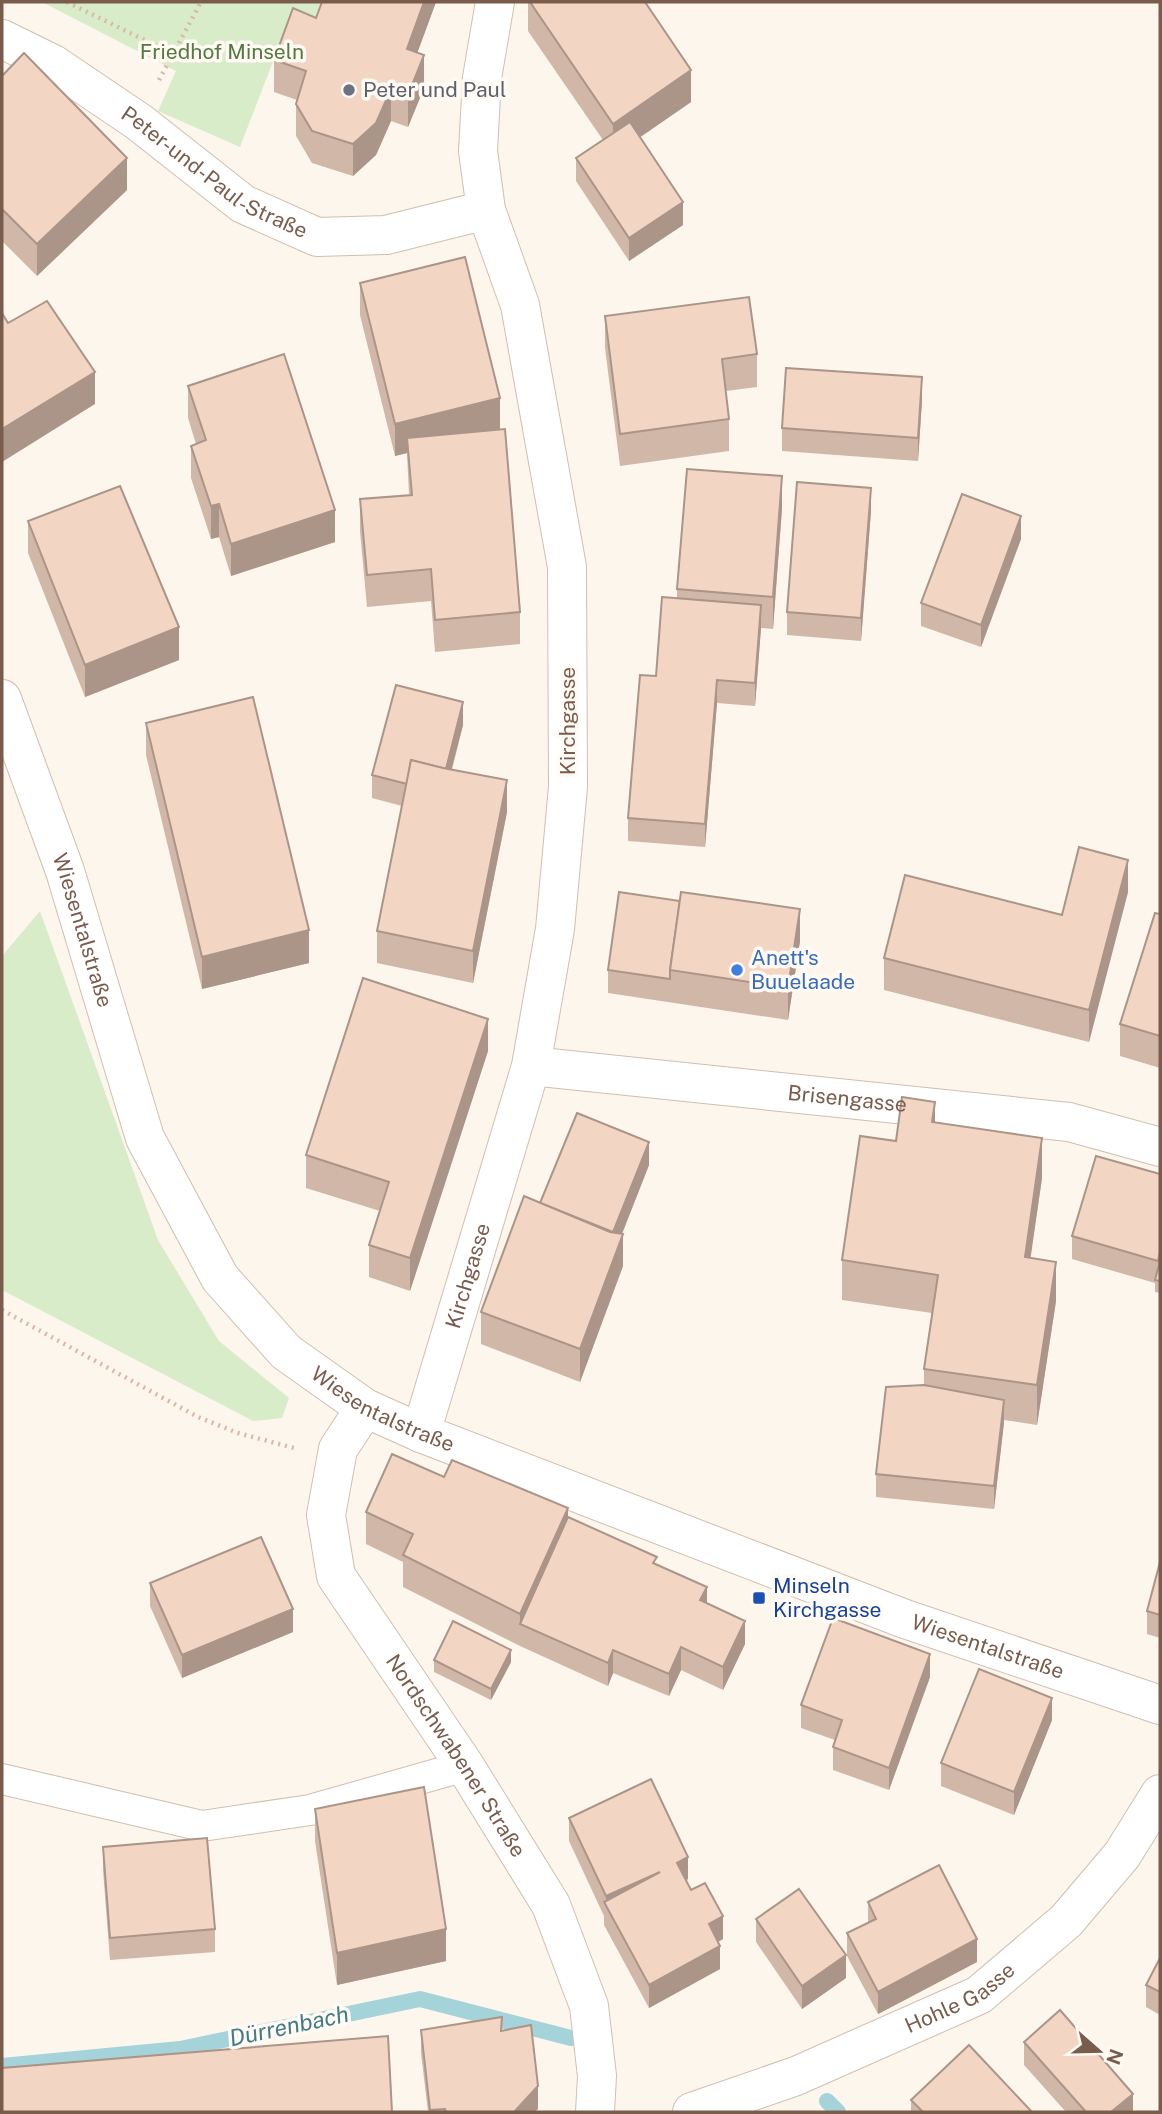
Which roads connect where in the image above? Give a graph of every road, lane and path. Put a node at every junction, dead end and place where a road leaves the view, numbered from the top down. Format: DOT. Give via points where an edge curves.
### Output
graph roads {
  1 [pos="66,2"];
  2 [pos="201,2"];
  3 [pos="495,2"];
  4 [pos="2,39"];
  5 [pos="173,54"];
  6 [pos="139,122"];
  7 [pos="486,211"];
  8 [pos="2,699"];
  9 [pos="531,1066"];
  10 [pos="1160,1147"];
  11 [pos="2,1310"];
  12 [pos="365,1408"];
  13 [pos="421,1433"];
  14 [pos="338,1449"];
  15 [pos="1160,1705"];
  16 [pos="465,1766"];
  17 [pos="2,1779"];
  18 [pos="1160,1794"];
  19 [pos="595,2112"];
  20 [pos="692,2112"];
  1 -- 5 [label="path"];
  2 -- 5 [label="path"];
  3 -- 7 [label="street, Kirchgasse" via="482,78 478,151"];
  4 -- 6 [label="street, Peter-und-Paul-Straße" via="53,64"];
  5 -- 6 [label="path"];
  6 -- 7 [label="street, Peter-und-Paul-Straße" via="243,204 317,237 386,235"];
  7 -- 9 [label="street, Kirchgasse" via="520,304 567,567 568,787 555,929"];
  8 -- 12 [label="street, Wiesentalstraße" via="65,872 145,1138 220,1278 286,1352"];
  9 -- 10 [label="street, Brisengasse" via="1069,1122"];
  9 -- 13 [label="street, Kirchgasse"];
  11 -- 14 [label="path" via="198,1418 288,1448"];
  12 -- 13 [label="street, Wiesentalstraße"];
  12 -- 14 [label="street, Nordschwabener Straße"];
  13 -- 15 [label="street, Wiesentalstraße" via="905,1619"];
  14 -- 16 [label="street, Nordschwabener Straße" via="326,1515 336,1576"];
  16 -- 17 [label="lane" via="310,1810 202,1826"];
  16 -- 19 [label="street, Nordschwabener Straße" via="551,1905 589,2006 597,2076"];
  18 -- 20 [label="street, Hohle Gasse" via="1122,1855 1066,1921 979,1995 796,2076"];
}
